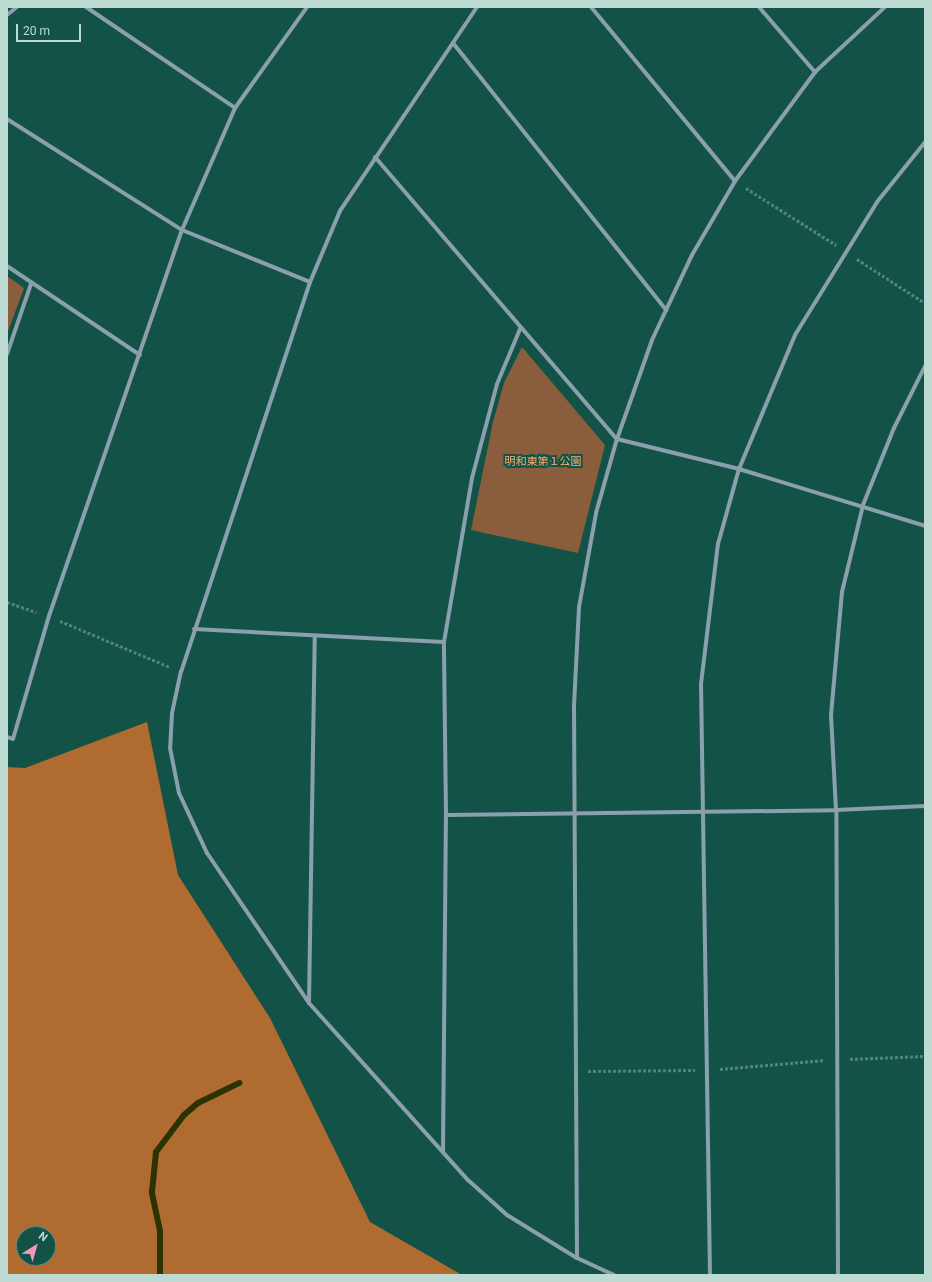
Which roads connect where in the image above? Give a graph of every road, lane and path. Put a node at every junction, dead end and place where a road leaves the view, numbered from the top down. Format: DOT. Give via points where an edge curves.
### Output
graph roads {
  1 [pos="17,7"];
  2 [pos="86,7"];
  3 [pos="307,7"];
  4 [pos="477,7"];
  5 [pos="591,7"];
  6 [pos="758,7"];
  7 [pos="885,7"];
  8 [pos="7,15"];
  9 [pos="453,43"];
  10 [pos="815,72"];
  11 [pos="235,108"];
  12 [pos="7,119"];
  13 [pos="925,142"];
  14 [pos="375,157"];
  15 [pos="735,181"];
  16 [pos="182,230"];
  17 [pos="846,252"];
  18 [pos="7,266"];
  19 [pos="310,282"];
  20 [pos="32,284"];
  21 [pos="925,304"];
  22 [pos="666,310"];
  23 [pos="520,329"];
  24 [pos="7,354"];
  25 [pos="140,355"];
  26 [pos="925,366"];
  27 [pos="617,439"];
  28 [pos="739,470"];
  29 [pos="863,505"];
  30 [pos="925,526"];
  31 [pos="7,602"];
  32 [pos="49,616"];
  33 [pos="194,629"];
  34 [pos="315,637"];
  35 [pos="444,642"];
  36 [pos="181,672"];
  37 [pos="7,737"];
  38 [pos="925,806"];
  39 [pos="836,810"];
  40 [pos="702,811"];
  41 [pos="574,812"];
  42 [pos="446,815"];
  43 [pos="308,1003"];
  44 [pos="925,1056"];
  45 [pos="837,1059"];
  46 [pos="706,1070"];
  47 [pos="576,1071"];
  48 [pos="443,1152"];
  49 [pos="577,1258"];
  50 [pos="614,1275"];
  51 [pos="710,1275"];
  52 [pos="838,1275"];
  1 -- 8 [label="street"];
  2 -- 11 [label="street"];
  3 -- 11 [label="street"];
  4 -- 9 [label="street"];
  5 -- 15 [label="street"];
  6 -- 10 [label="street"];
  7 -- 10 [label="street"];
  9 -- 14 [label="street"];
  9 -- 22 [label="street"];
  10 -- 15 [label="street"];
  11 -- 16 [label="street"];
  12 -- 16 [label="street"];
  13 -- 17 [label="street" via="877,202"];
  14 -- 19 [label="street" via="340,211"];
  14 -- 23 [label="street"];
  15 -- 17 [label="path"];
  15 -- 22 [label="street" via="692,255"];
  16 -- 19 [label="street"];
  16 -- 25 [label="street"];
  17 -- 21 [label="path"];
  17 -- 28 [label="street" via="795,335"];
  18 -- 20 [label="street"];
  19 -- 33 [label="street"];
  20 -- 24 [label="street"];
  20 -- 25 [label="street"];
  22 -- 27 [label="street"];
  23 -- 27 [label="street"];
  23 -- 35 [label="street" via="497,384 472,478"];
  25 -- 32 [label="street"];
  26 -- 29 [label="street" via="894,428"];
  27 -- 28 [label="street"];
  27 -- 41 [label="street" via="596,513 580,607 574,706"];
  28 -- 29 [label="street"];
  28 -- 40 [label="street" via="718,544 701,684"];
  29 -- 30 [label="street"];
  29 -- 39 [label="street" via="842,592 831,715"];
  31 -- 32 [label="path"];
  32 -- 36 [label="path"];
  32 -- 37 [label="street" via="13,738"];
  33 -- 34 [label="street"];
  33 -- 36 [label="street"];
  34 -- 35 [label="street"];
  34 -- 43 [label="street"];
  35 -- 42 [label="street"];
  36 -- 43 [label="street" via="172,713 170,748 179,792 207,853"];
  38 -- 39 [label="street"];
  39 -- 40 [label="street"];
  39 -- 45 [label="street"];
  40 -- 41 [label="street"];
  40 -- 46 [label="street"];
  41 -- 42 [label="street"];
  41 -- 47 [label="street"];
  42 -- 48 [label="street"];
  43 -- 48 [label="street"];
  44 -- 45 [label="path"];
  45 -- 46 [label="path"];
  45 -- 52 [label="street"];
  46 -- 47 [label="path"];
  46 -- 51 [label="street"];
  47 -- 49 [label="street"];
  48 -- 49 [label="street" via="468,1180 507,1215"];
  49 -- 50 [label="street"];
}
